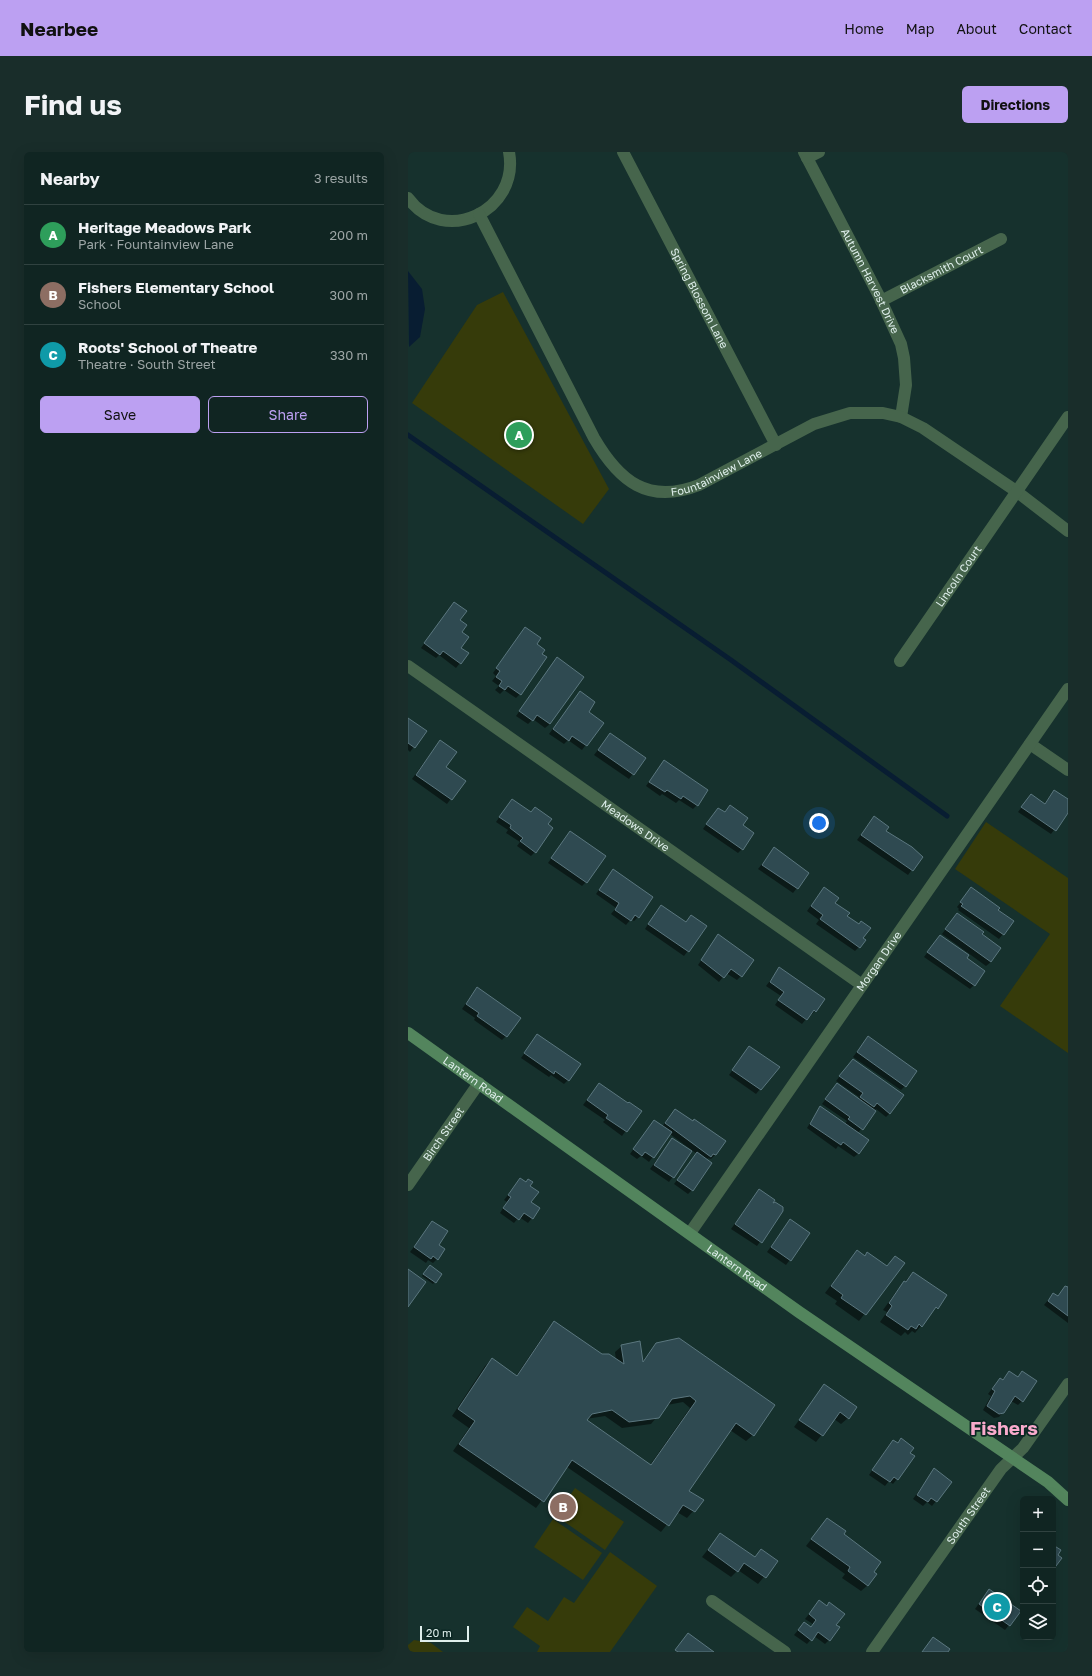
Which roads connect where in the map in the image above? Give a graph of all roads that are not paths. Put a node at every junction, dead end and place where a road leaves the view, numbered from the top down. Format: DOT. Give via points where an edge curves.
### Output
graph roads {
  1 [pos="509,152"];
  2 [pos="623,152"];
  3 [pos="818,152"];
  4 [pos="805,155"];
  5 [pos="408,198"];
  6 [pos="479,214"];
  7 [pos="1001,239"];
  8 [pos="881,301"];
  9 [pos="901,417"];
  10 [pos="1068,418"];
  11 [pos="776,445"];
  12 [pos="1016,492"];
  13 [pos="1068,532"];
  14 [pos="900,661"];
  15 [pos="408,666"];
  16 [pos="1068,689"];
  17 [pos="1030,744"];
  18 [pos="1068,770"];
  19 [pos="862,985"];
  20 [pos="408,1033"];
  21 [pos="479,1083"];
  22 [pos="408,1185"];
  23 [pos="690,1233"];
  24 [pos="1068,1384"];
  25 [pos="1014,1458"];
  26 [pos="1068,1500"];
  27 [pos="712,1601"];
  28 [pos="785,1652"];
  29 [pos="872,1652"];
  1 -- 6 [label="street" via="510,170 503,191 493,204"];
  2 -- 11 [label="street, Spring Blossom Lane"];
  3 -- 4 [label="street"];
  4 -- 8 [label="street, Autumn Harvest Drive"];
  5 -- 6 [label="street" via="418,209 438,219 458,221"];
  6 -- 11 [label="street, Fountainview Lane" via="594,438 610,464 625,479 643,489 673,493 686,490"];
  7 -- 8 [label="street, Blacksmith Court"];
  8 -- 9 [label="street, Autumn Harvest Drive" via="901,344 904,358 906,385"];
  9 -- 11 [label="street, Fountainview Lane" via="883,413 850,413 814,424"];
  9 -- 12 [label="street, Fountainview Lane" via="923,428"];
  10 -- 12 [label="street, Lincoln Court"];
  12 -- 13 [label="street, Fountainview Lane"];
  12 -- 14 [label="street, Lincoln Court"];
  15 -- 19 [label="street, Meadows Drive"];
  16 -- 17 [label="street, Morgan Drive"];
  17 -- 18 [label="street"];
  17 -- 19 [label="street, Morgan Drive"];
  19 -- 23 [label="street, Morgan Drive"];
  20 -- 21 [label="street, Lantern Road"];
  21 -- 22 [label="street, Birch Street"];
  21 -- 23 [label="street, Lantern Road"];
  23 -- 25 [label="street, Lantern Road" via="824,1329"];
  24 -- 25 [label="street, South Street"];
  25 -- 26 [label="street, Lantern Road"];
  25 -- 29 [label="street, South Street" via="1001,1469"];
  27 -- 28 [label="street"];
}
